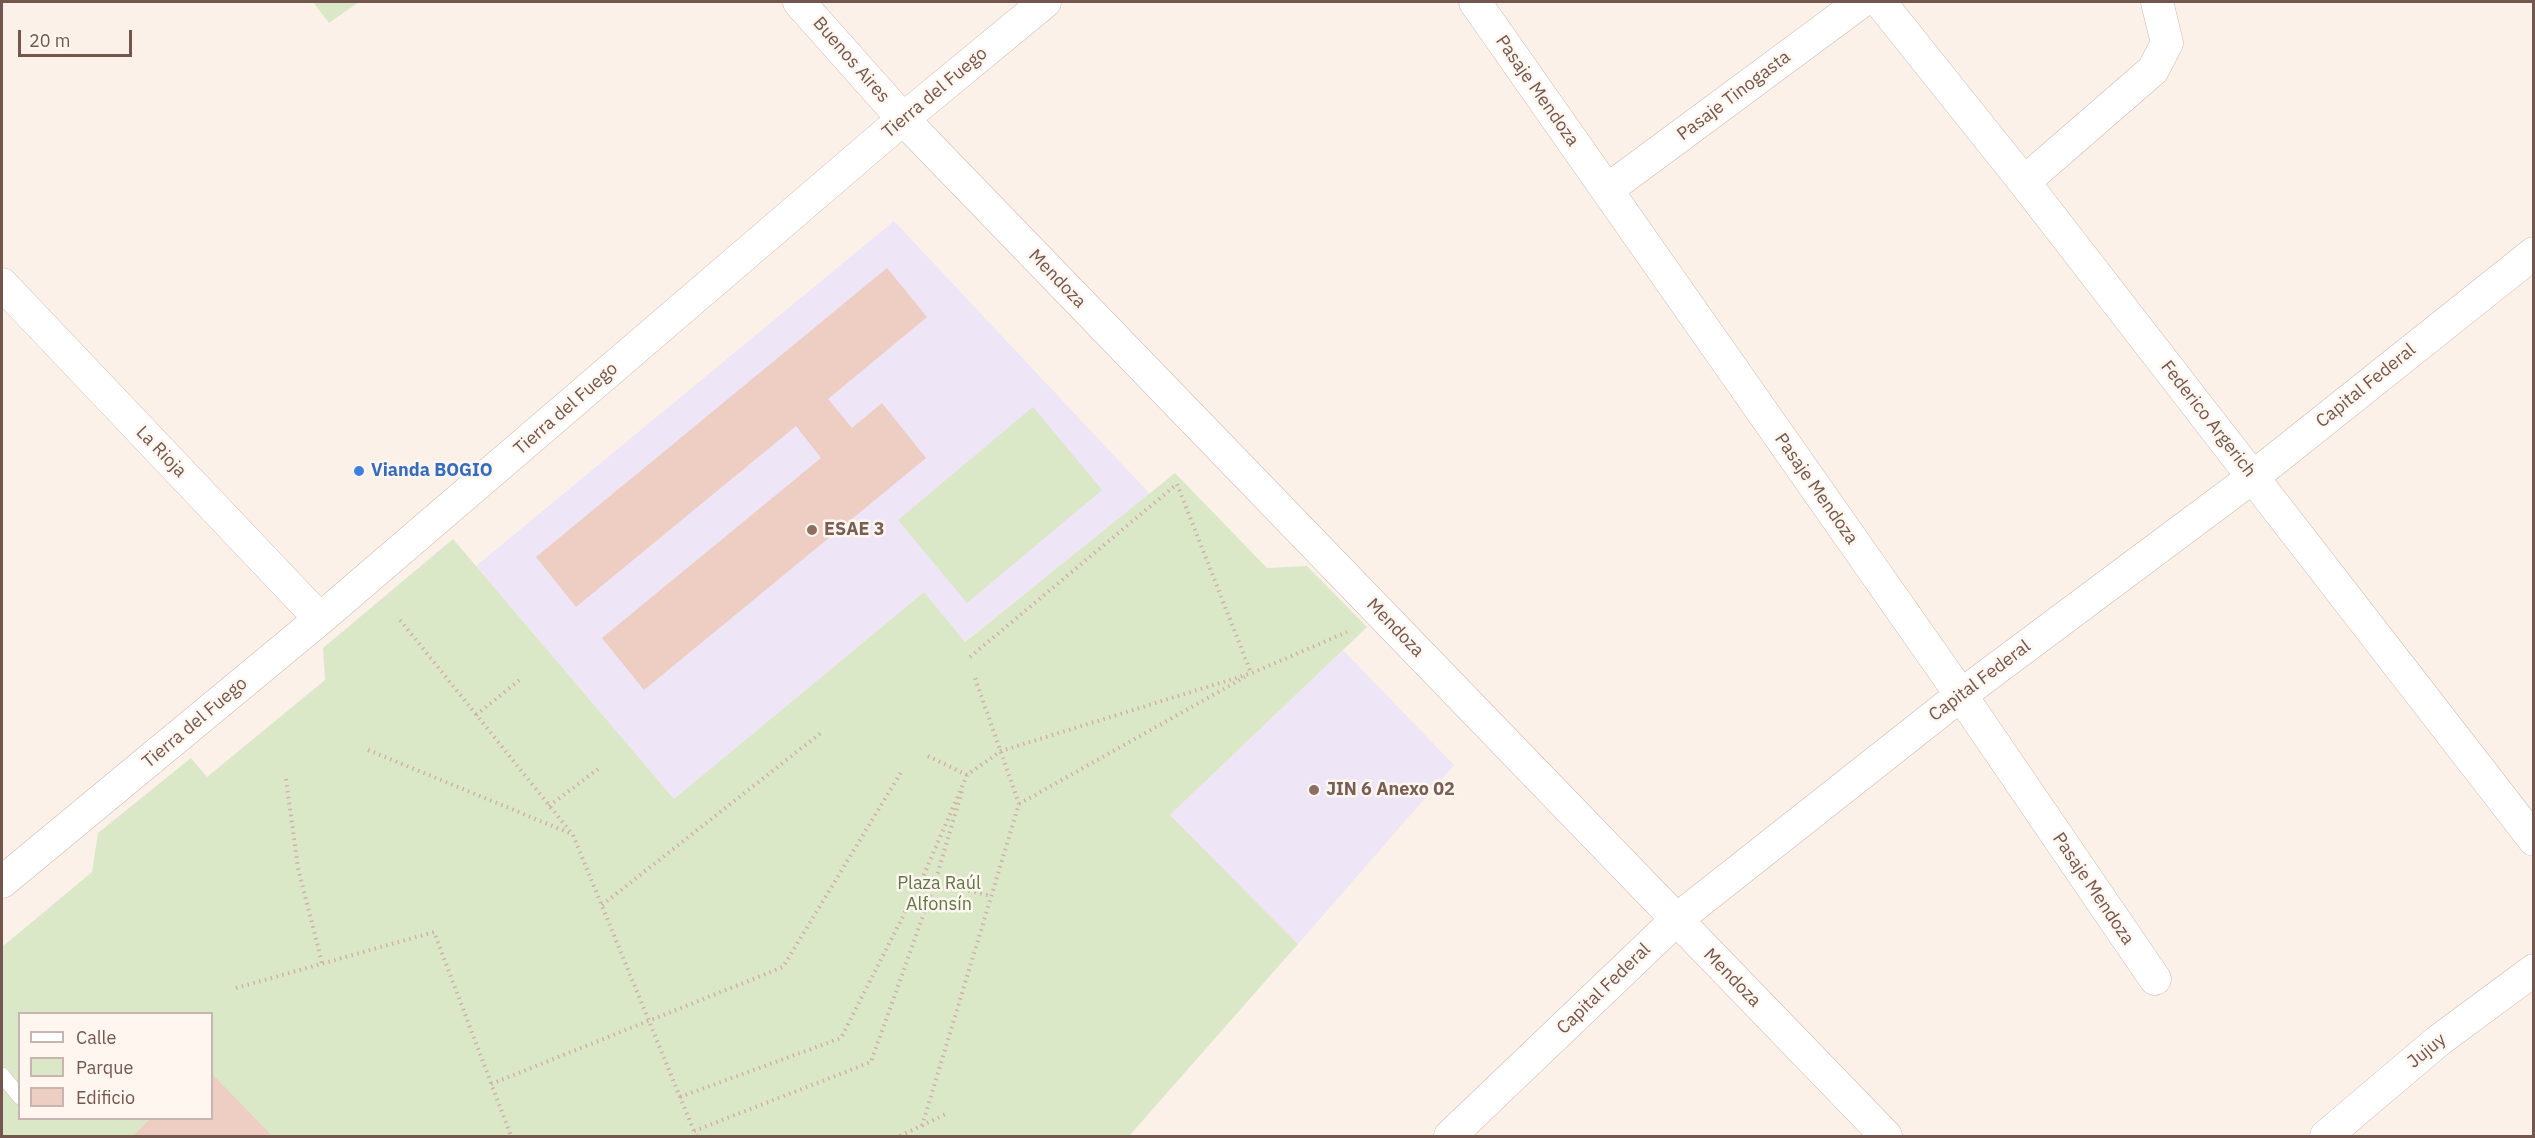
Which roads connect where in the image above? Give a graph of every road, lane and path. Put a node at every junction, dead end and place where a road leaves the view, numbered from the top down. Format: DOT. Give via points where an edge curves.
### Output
graph roads {
  1 [pos="799,2"];
  2 [pos="1045,2"];
  3 [pos="1475,2"];
  4 [pos="1861,2"];
  5 [pos="1880,2"];
  6 [pos="2157,2"];
  7 [pos="903,119"];
  8 [pos="2024,182"];
  9 [pos="1607,190"];
  10 [pos="2534,253"];
  11 [pos="2,284"];
  12 [pos="2253,477"];
  13 [pos="320,619"];
  14 [pos="400,620"];
  15 [pos="1347,632"];
  16 [pos="970,657"];
  17 [pos="1252,673"];
  18 [pos="522,678"];
  19 [pos="975,678"];
  20 [pos="1961,696"];
  21 [pos="476,715"];
  22 [pos="822,732"];
  23 [pos="368,750"];
  24 [pos="1001,751"];
  25 [pos="928,756"];
  26 [pos="598,770"];
  27 [pos="903,770"];
  28 [pos="967,775"];
  29 [pos="286,779"];
  30 [pos="1019,804"];
  31 [pos="549,806"];
  32 [pos="573,835"];
  33 [pos="2534,840"];
  34 [pos="922,879"];
  35 [pos="2,882"];
  36 [pos="935,882"];
  37 [pos="991,896"];
  38 [pos="602,906"];
  39 [pos="1676,920"];
  40 [pos="322,963"];
  41 [pos="2534,970"];
  42 [pos="2155,979"];
  43 [pos="236,988"];
  44 [pos="649,1020"];
  45 [pos="2,1075"];
  46 [pos="491,1084"];
  47 [pos="18,1095"];
  48 [pos="680,1097"];
  49 [pos="946,1114"];
  50 [pos="922,1126"];
  51 [pos="694,1131"];
  52 [pos="512,1137"];
  53 [pos="696,1137"];
  54 [pos="900,1137"];
  55 [pos="1450,1137"];
  56 [pos="1886,1137"];
  57 [pos="2326,1137"];
  1 -- 7 [label="street, Buenos Aires"];
  2 -- 7 [label="street, Tierra del Fuego"];
  3 -- 9 [label="street, Pasaje Mendoza"];
  4 -- 9 [label="street, Pasaje Tinogasta"];
  5 -- 8 [label="street, Federico Argerich"];
  6 -- 8 [label="street" via="2167,43 2153,70"];
  7 -- 13 [label="street, Tierra del Fuego"];
  7 -- 39 [label="street, Mendoza"];
  8 -- 12 [label="street, Federico Argerich"];
  9 -- 20 [label="street, Pasaje Mendoza"];
  10 -- 12 [label="street, Capital Federal"];
  11 -- 13 [label="street, La Rioja"];
  12 -- 20 [label="street, Capital Federal"];
  12 -- 33 [label="street, Federico Argerich"];
  13 -- 35 [label="street, Tierra del Fuego"];
  14 -- 21 [label="path"];
  15 -- 17 [label="path"];
  16 -- 17 [label="path" via="1177,484"];
  17 -- 24 [label="path"];
  17 -- 30 [label="path"];
  18 -- 21 [label="path"];
  19 -- 24 [label="path"];
  20 -- 39 [label="street, Capital Federal"];
  20 -- 42 [label="street, Pasaje Mendoza"];
  21 -- 31 [label="path"];
  22 -- 38 [label="path"];
  23 -- 32 [label="path"];
  24 -- 28 [label="path"];
  24 -- 30 [label="path"];
  25 -- 28 [label="path"];
  26 -- 31 [label="path"];
  27 -- 44 [label="path" via="783,967"];
  28 -- 34 [label="path"];
  28 -- 36 [label="path"];
  29 -- 40 [label="path" via="298,868"];
  30 -- 37 [label="path"];
  31 -- 32 [label="path"];
  32 -- 38 [label="path"];
  34 -- 36 [label="path"];
  34 -- 48 [label="path" via="841,1038"];
  36 -- 37 [label="path"];
  36 -- 51 [label="path" via="871,1062"];
  37 -- 50 [label="path"];
  38 -- 44 [label="path"];
  39 -- 55 [label="street, Capital Federal"];
  39 -- 56 [label="street, Mendoza"];
  40 -- 43 [label="path"];
  40 -- 46 [label="path" via="434,932"];
  41 -- 57 [label="street, Jujuy" via="2438,1041"];
  44 -- 46 [label="path"];
  44 -- 48 [label="path"];
  45 -- 47 [label="lane"];
  46 -- 52 [label="path"];
  48 -- 51 [label="path"];
  49 -- 50 [label="path"];
  50 -- 54 [label="path"];
  51 -- 53 [label="path"];
}
